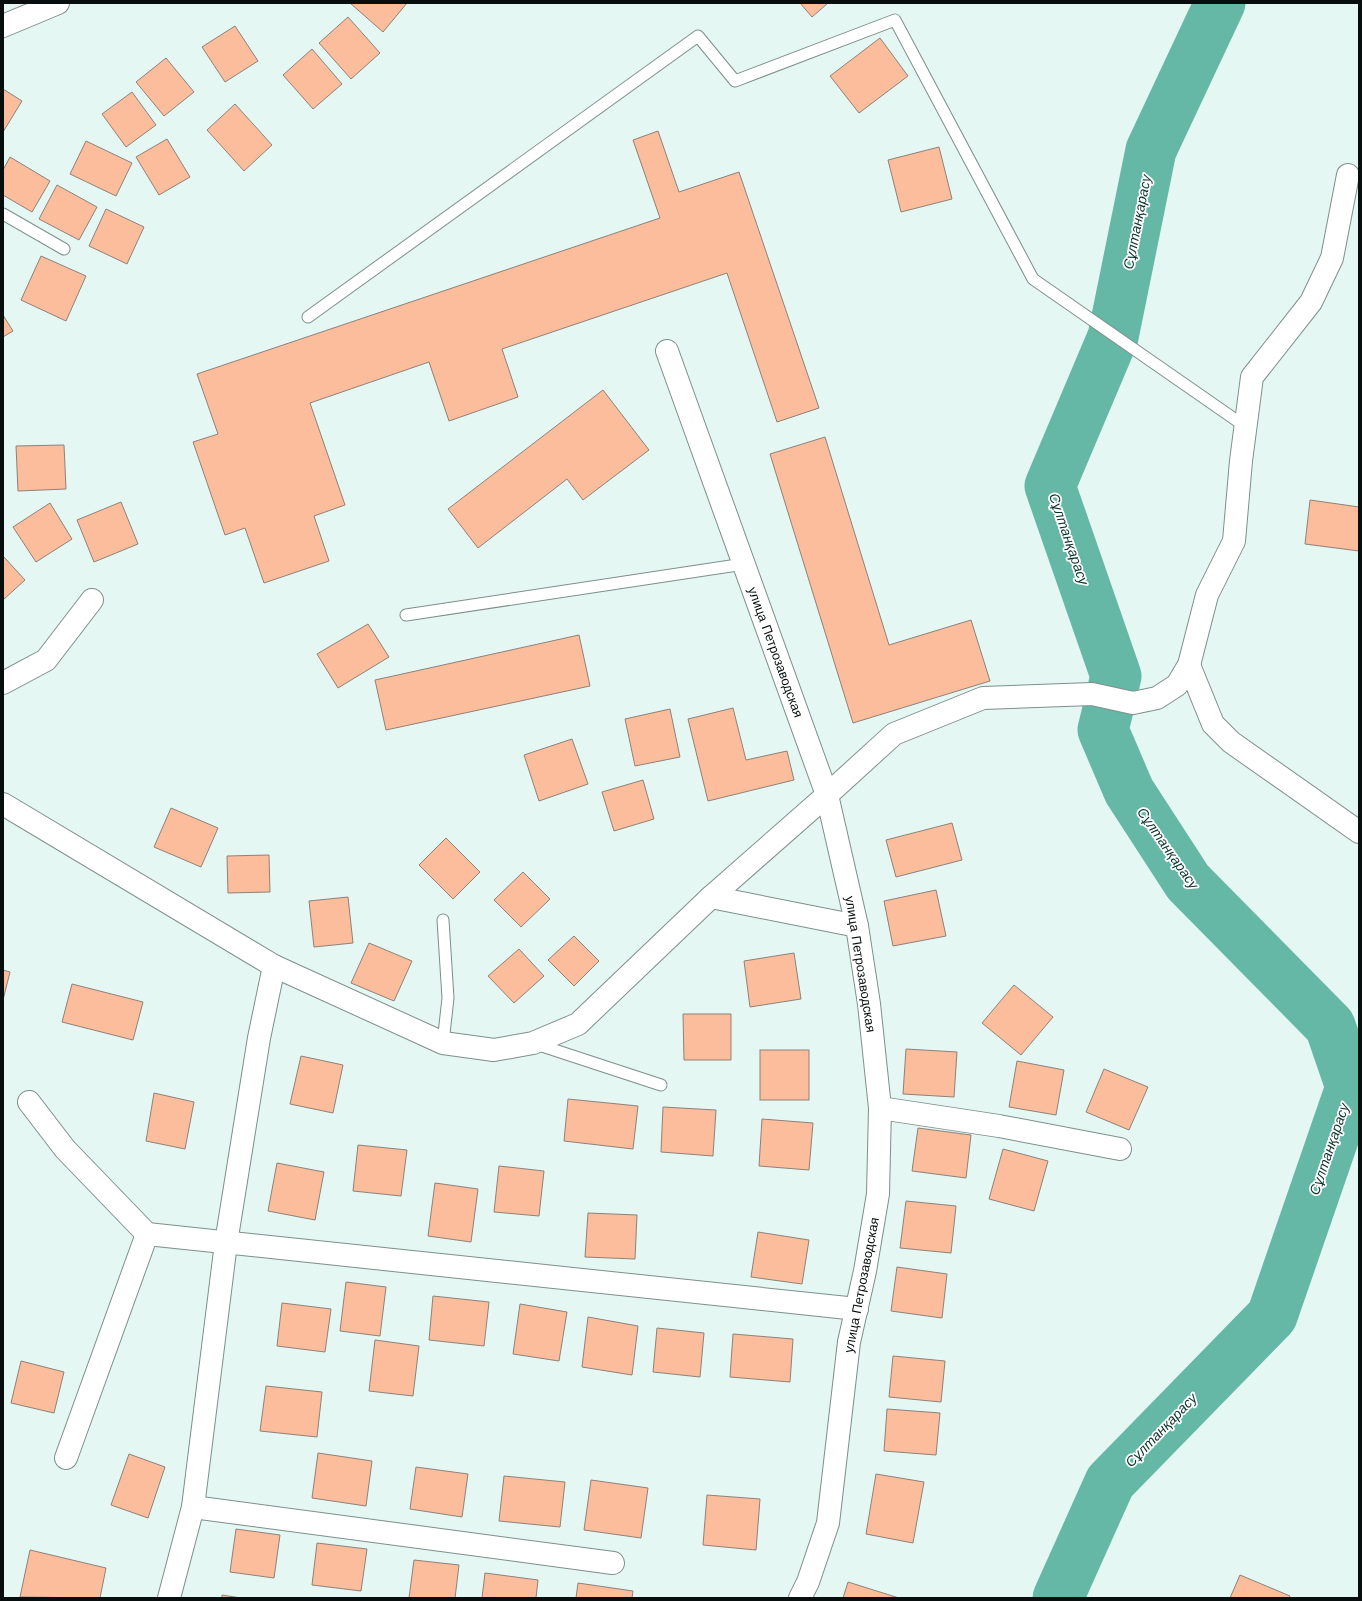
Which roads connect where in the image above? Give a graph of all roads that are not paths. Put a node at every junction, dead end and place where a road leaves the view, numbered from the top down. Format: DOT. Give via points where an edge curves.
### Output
graph roads {
  1 [pos="58,3"];
  2 [pos="3,26"];
  3 [pos="1348,175"];
  4 [pos="3,214"];
  5 [pos="64,249"];
  6 [pos="308,317"];
  7 [pos="667,351"];
  8 [pos="1246,427"];
  9 [pos="744,564"];
  10 [pos="92,600"];
  11 [pos="406,615"];
  12 [pos="1189,665"];
  13 [pos="3,683"];
  14 [pos="827,795"];
  15 [pos="3,804"];
  16 [pos="1359,832"];
  17 [pos="711,897"];
  18 [pos="443,920"];
  19 [pos="857,926"];
  20 [pos="274,966"];
  21 [pos="444,1043"];
  22 [pos="533,1043"];
  23 [pos="661,1085"];
  24 [pos="29,1102"];
  25 [pos="880,1108"];
  26 [pos="1120,1149"];
  27 [pos="147,1234"];
  28 [pos="226,1243"];
  29 [pos="857,1309"];
  30 [pos="66,1458"];
  31 [pos="193,1507"];
  32 [pos="613,1563"];
  33 [pos="169,1598"];
  34 [pos="800,1598"];
  1 -- 2 [label="street"];
  3 -- 8 [label="street" via="1332,258 1311,302 1252,377"];
  4 -- 5 [label="lane"];
  6 -- 8 [label="lane" via="698,36 735,81 895,20 1033,279"];
  7 -- 9 [label="street, улица Петрозаводская"];
  8 -- 12 [label="street" via="1234,540 1207,595"];
  9 -- 11 [label="lane"];
  9 -- 14 [label="street, улица Петрозаводская"];
  10 -- 13 [label="street" via="46,660"];
  12 -- 14 [label="street" via="1177,685 1157,698 1133,703 1092,694 984,698 894,734"];
  12 -- 16 [label="street" via="1213,724 1231,742"];
  14 -- 17 [label="street"];
  14 -- 19 [label="street, улица Петрозаводская"];
  15 -- 20 [label="street"];
  17 -- 19 [label="street"];
  17 -- 22 [label="street" via="578,1024"];
  18 -- 21 [label="lane" via="448,998"];
  19 -- 25 [label="street, улица Петрозаводская" via="869,1004"];
  20 -- 21 [label="street"];
  20 -- 28 [label="street" via="259,1038"];
  21 -- 22 [label="street" via="494,1050"];
  22 -- 23 [label="lane"];
  24 -- 27 [label="street" via="65,1149"];
  25 -- 26 [label="street" via="999,1126"];
  25 -- 29 [label="street, улица Петрозаводская" via="878,1194"];
  27 -- 28 [label="street"];
  27 -- 30 [label="street"];
  28 -- 29 [label="street"];
  28 -- 31 [label="street"];
  29 -- 34 [label="street, улица Петрозаводская" via="849,1342 828,1524"];
  31 -- 32 [label="street"];
  31 -- 33 [label="street"];
}
